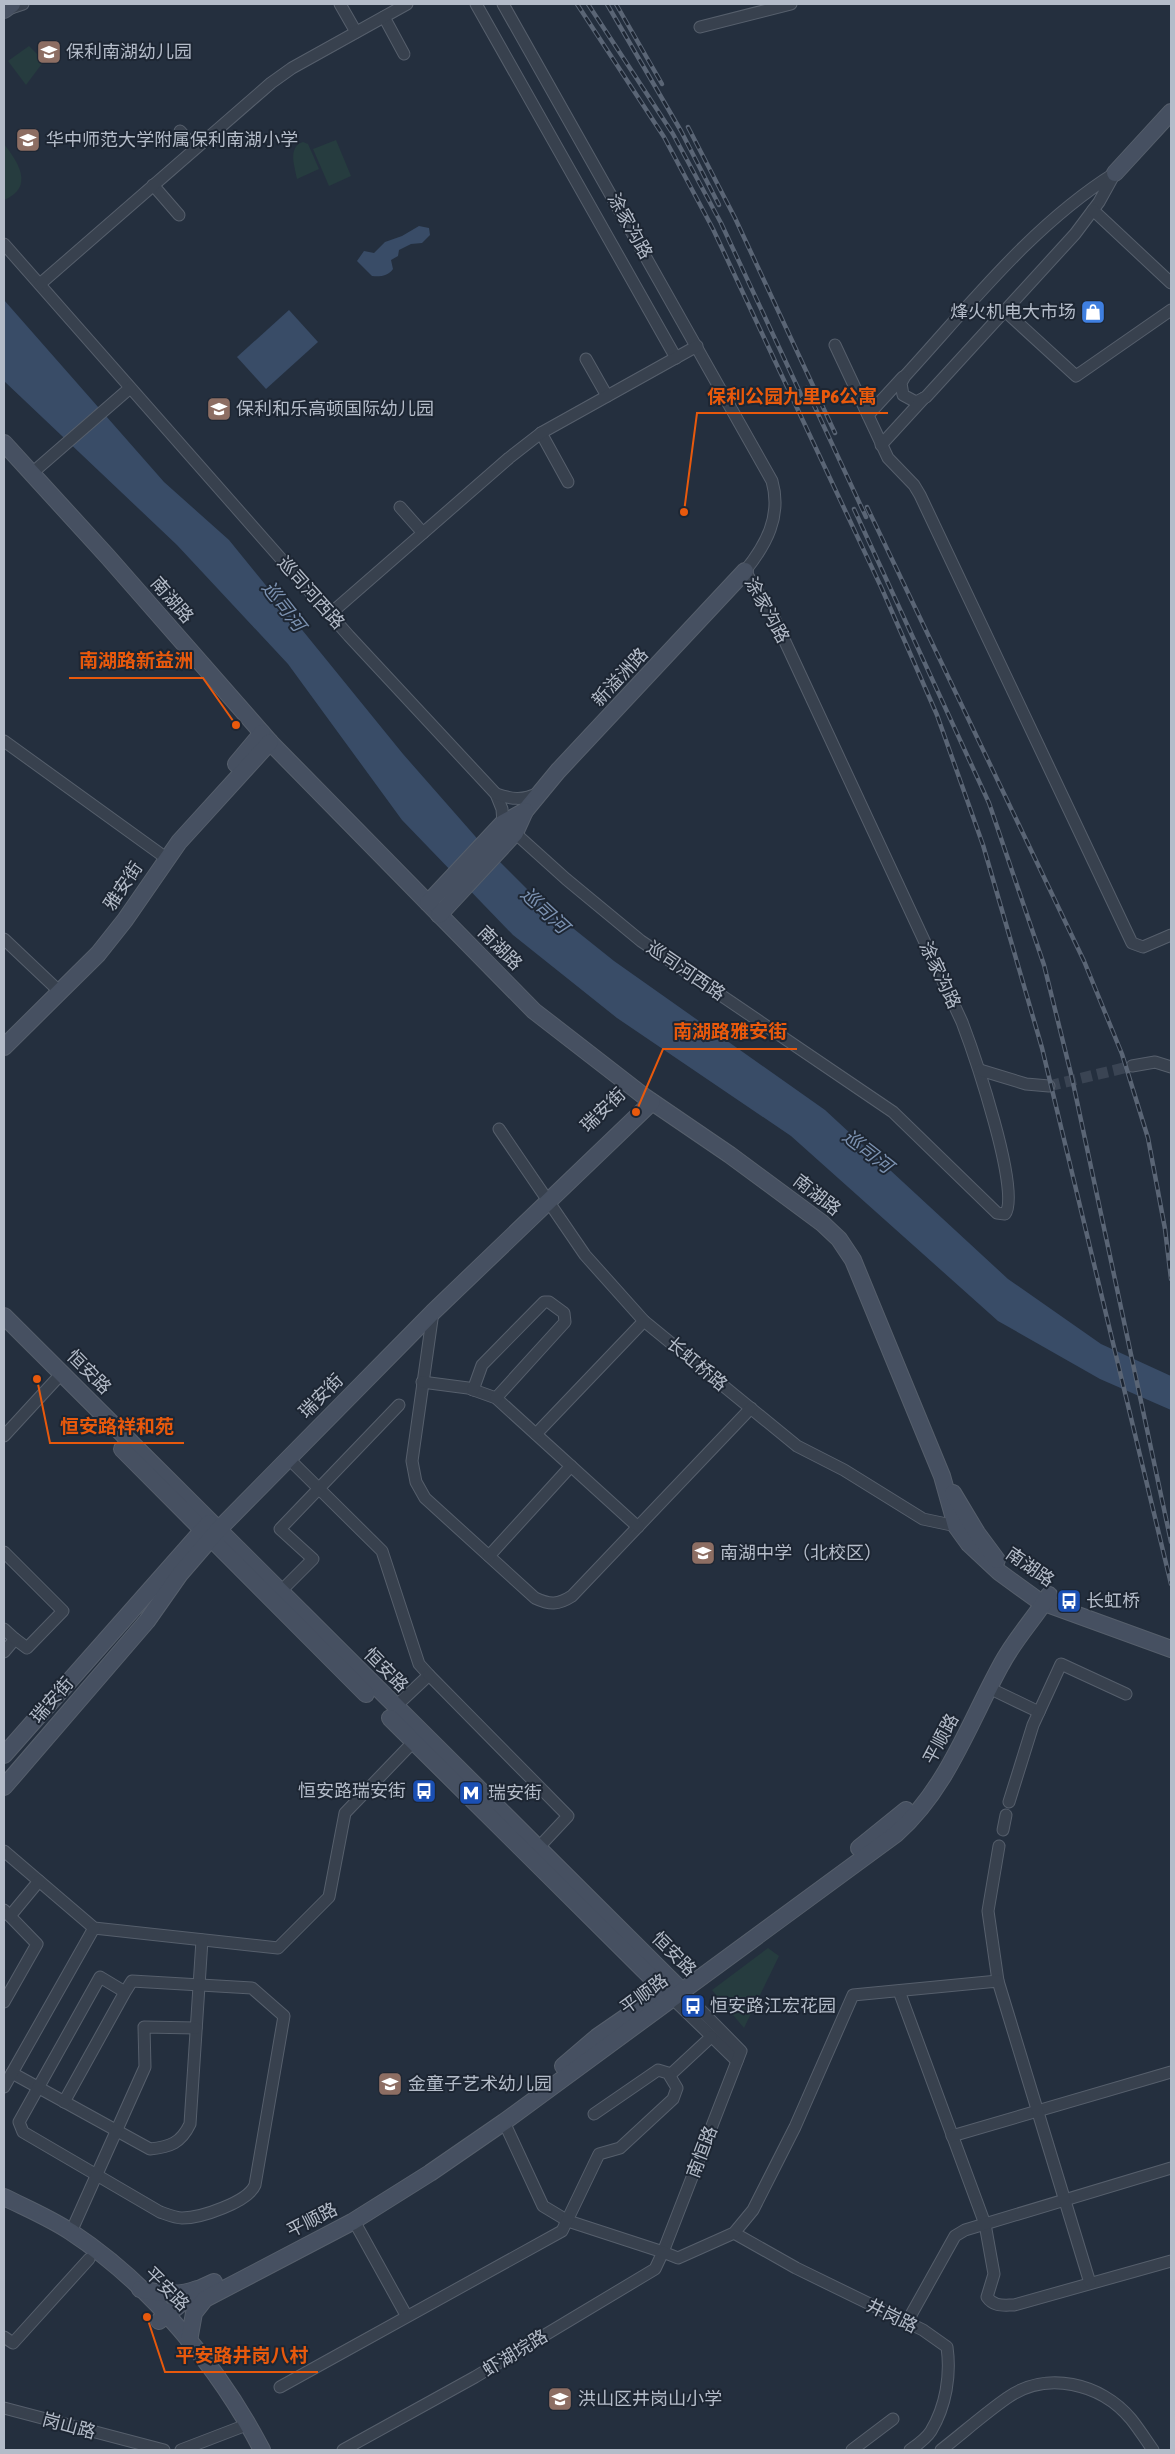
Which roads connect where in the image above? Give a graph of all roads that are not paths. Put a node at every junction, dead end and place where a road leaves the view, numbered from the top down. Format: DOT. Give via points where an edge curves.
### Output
graph roads {
  1 [pos="12,4"];
  2 [pos="23,4"];
  3 [pos="340,4"];
  4 [pos="407,4"];
  5 [pos="476,4"];
  6 [pos="503,4"];
  7 [pos="787,4"];
  8 [pos="4,10"];
  9 [pos="384,16"];
  10 [pos="700,27"];
  11 [pos="356,32"];
  12 [pos="404,54"];
  13 [pos="1171,112"];
  14 [pos="180,131"];
  15 [pos="195,148"];
  16 [pos="1114,173"];
  17 [pos="153,185"];
  18 [pos="1093,210"];
  19 [pos="179,214"];
  20 [pos="4,244"];
  21 [pos="1171,283"];
  22 [pos="40,284"];
  23 [pos="1171,310"];
  24 [pos="1005,311"];
  25 [pos="835,345"];
  26 [pos="697,346"];
  27 [pos="676,358"];
  28 [pos="586,359"];
  29 [pos="904,376"];
  30 [pos="130,388"];
  31 [pos="607,396"];
  32 [pos="926,397"];
  33 [pos="868,415"];
  34 [pos="541,433"];
  35 [pos="4,443"];
  36 [pos="881,445"];
  37 [pos="31,474"];
  38 [pos="568,482"];
  39 [pos="400,507"];
  40 [pos="423,534"];
  41 [pos="744,571"];
  42 [pos="330,614"];
  43 [pos="266,738"];
  44 [pos="4,741"];
  45 [pos="544,789"];
  46 [pos="496,794"];
  47 [pos="509,828"];
  48 [pos="163,855"];
  49 [pos="433,909"];
  50 [pos="1171,935"];
  51 [pos="4,939"];
  52 [pos="57,989"];
  53 [pos="4,1035"];
  54 [pos="4,1047"];
  55 [pos="1132,1066"];
  56 [pos="1171,1067"];
  57 [pos="980,1070"];
  58 [pos="1049,1086"];
  59 [pos="648,1099"];
  60 [pos="499,1130"];
  61 [pos="545,1198"];
  62 [pos="1001,1215"];
  63 [pos="433,1312"];
  64 [pos="4,1316"];
  65 [pos="644,1321"];
  66 [pos="4,1331"];
  67 [pos="58,1377"];
  68 [pos="422,1382"];
  69 [pos="473,1390"];
  70 [pos="496,1398"];
  71 [pos="399,1405"];
  72 [pos="751,1408"];
  73 [pos="536,1434"];
  74 [pos="4,1436"];
  75 [pos="288,1458"];
  76 [pos="571,1466"];
  77 [pos="942,1476"];
  78 [pos="319,1489"];
  79 [pos="956,1526"];
  80 [pos="638,1527"];
  81 [pos="209,1531"];
  82 [pos="5,1555"];
  83 [pos="489,1556"];
  84 [pos="280,1592"];
  85 [pos="1044,1598"];
  86 [pos="4,1629"];
  87 [pos="15,1639"];
  88 [pos="1171,1640"];
  89 [pos="1171,1649"];
  90 [pos="4,1652"];
  91 [pos="429,1675"];
  92 [pos="989,1688"];
  93 [pos="1126,1694"];
  94 [pos="395,1707"];
  95 [pos="1039,1712"];
  96 [pos="418,1737"];
  97 [pos="4,1754"];
  98 [pos="4,1787"];
  99 [pos="1009,1802"];
  100 [pos="1006,1815"];
  101 [pos="1003,1830"];
  102 [pos="999,1846"];
  103 [pos="538,1848"];
  104 [pos="4,1851"];
  105 [pos="39,1881"];
  106 [pos="7,1913"];
  107 [pos="94,1928"];
  108 [pos="202,1940"];
  109 [pos="998,1981"];
  110 [pos="199,1985"];
  111 [pos="673,1991"];
  112 [pos="899,1991"];
  113 [pos="126,1992"];
  114 [pos="4,2002"];
  115 [pos="196,2028"];
  116 [pos="711,2036"];
  117 [pos="739,2056"];
  118 [pos="1171,2072"];
  119 [pos="12,2073"];
  120 [pos="670,2075"];
  121 [pos="4,2087"];
  122 [pos="39,2088"];
  123 [pos="64,2102"];
  124 [pos="1039,2111"];
  125 [pos="594,2114"];
  126 [pos="504,2122"];
  127 [pos="117,2131"];
  128 [pos="952,2136"];
  129 [pos="1171,2168"];
  130 [pos="97,2175"];
  131 [pos="4,2197"];
  132 [pos="1066,2199"];
  133 [pos="4,2206"];
  134 [pos="354,2221"];
  135 [pos="568,2222"];
  136 [pos="985,2224"];
  137 [pos="71,2232"];
  138 [pos="734,2233"];
  139 [pos="663,2252"];
  140 [pos="89,2259"];
  141 [pos="1171,2261"];
  142 [pos="1090,2283"];
  143 [pos="201,2288"];
  144 [pos="140,2289"];
  145 [pos="406,2315"];
  146 [pos="163,2318"];
  147 [pos="906,2322"];
  148 [pos="4,2337"];
  149 [pos="189,2341"];
  150 [pos="280,2386"];
  151 [pos="4,2408"];
  152 [pos="893,2419"];
  153 [pos="241,2426"];
  154 [pos="133,2447"];
  155 [pos="164,2450"];
  156 [pos="180,2450"];
  157 [pos="255,2450"];
  158 [pos="262,2450"];
  159 [pos="343,2450"];
  160 [pos="852,2450"];
  161 [pos="910,2450"];
  162 [pos="940,2450"];
  163 [pos="1153,2450"];
  1 -- 8 [label="main road"];
  2 -- 8 [label="street"];
  3 -- 11 [label="street"];
  4 -- 9 [label="street"];
  5 -- 27 [label="street"];
  6 -- 26 [label="street, 涂家沟路"];
  7 -- 10 [label="street"];
  9 -- 11 [label="street"];
  9 -- 12 [label="street"];
  11 -- 15 [label="street" via="271,83"];
  13 -- 16 [label="main road"];
  14 -- 15 [label="street"];
  15 -- 17 [label="street"];
  16 -- 18 [label="street"];
  16 -- 29 [label="street" via="1074,200 1035,235"];
  17 -- 19 [label="street"];
  17 -- 22 [label="street"];
  18 -- 21 [label="street"];
  18 -- 24 [label="street"];
  20 -- 22 [label="street"];
  22 -- 30 [label="street, 巡司河西路"];
  23 -- 24 [label="street" via="1076,376"];
  24 -- 32 [label="street"];
  25 -- 33 [label="street"];
  26 -- 27 [label="street"];
  26 -- 41 [label="street, 涂家沟路" via="772,481 776,494 772,528"];
  27 -- 31 [label="street"];
  28 -- 31 [label="street"];
  29 -- 32 [label="street" via="901,383 903,395 916,402"];
  29 -- 33 [label="street"];
  30 -- 37 [label="street"];
  30 -- 42 [label="street, 巡司河西路"];
  31 -- 34 [label="street"];
  32 -- 36 [label="street"];
  33 -- 36 [label="street"];
  34 -- 38 [label="street"];
  34 -- 40 [label="street"];
  35 -- 37 [label="main road, 南湖路"];
  36 -- 50 [label="street" via="920,495 1132,943 1144,947"];
  37 -- 43 [label="main road, 南湖路"];
  39 -- 40 [label="street"];
  40 -- 42 [label="street"];
  41 -- 45 [label="main road, 新溢洲路"];
  41 -- 57 [label="street, 涂家沟路" via="780,629 962,1022"];
  42 -- 46 [label="street, 巡司河西路"];
  43 -- 48 [label="main road, 雅安街" via="232,782"];
  43 -- 49 [label="main road, 南湖路"];
  44 -- 48 [label="street"];
  45 -- 46 [label="street" via="523,799"];
  45 -- 47 [label="main road, 新溢洲路"];
  46 -- 47 [label="street"];
  47 -- 49 [label="main road, 新溢洲路"];
  47 -- 62 [label="street, 巡司河西路" via="641,941 893,1112 992,1210"];
  48 -- 52 [label="main road, 雅安街" via="111,938"];
  49 -- 59 [label="main road, 南湖路" via="538,1015"];
  51 -- 52 [label="street"];
  52 -- 53 [label="main road, 雅安街"];
  52 -- 54 [label="main road, 雅安街"];
  55 -- 56 [label="street" via="1155,1062"];
  57 -- 58 [label="street" via="1026,1084"];
  57 -- 62 [label="street, 涂家沟路" via="1009,1189 1010,1206"];
  59 -- 61 [label="main road, 瑞安街"];
  59 -- 77 [label="main road, 南湖路" via="781,1192 840,1239 853,1260"];
  60 -- 61 [label="street, 长虹桥路"];
  61 -- 63 [label="main road, 瑞安街"];
  61 -- 65 [label="street, 长虹桥路" via="585,1255"];
  61 -- 81 [label="main road, 瑞安街"];
  63 -- 68 [label="street"];
  63 -- 75 [label="main road, 瑞安街"];
  64 -- 67 [label="main road, 恒安路"];
  65 -- 72 [label="street, 长虹桥路"];
  65 -- 73 [label="street"];
  66 -- 67 [label="main road, 恒安路"];
  67 -- 74 [label="street"];
  67 -- 81 [label="main road, 恒安路"];
  68 -- 69 [label="street"];
  68 -- 83 [label="street" via="412,1461 416,1482 425,1498"];
  69 -- 70 [label="street"];
  69 -- 70 [label="street" via="482,1365 544,1302 549,1302 564,1314 565,1322"];
  70 -- 73 [label="street"];
  71 -- 78 [label="street"];
  72 -- 79 [label="street, 长虹桥路" via="797,1446 844,1470 902,1507 924,1519"];
  72 -- 80 [label="street"];
  73 -- 76 [label="street"];
  75 -- 78 [label="street"];
  75 -- 81 [label="main road, 瑞安街"];
  76 -- 80 [label="street"];
  76 -- 83 [label="street"];
  77 -- 79 [label="main road, 南湖路"];
  77 -- 85 [label="main road, 南湖路" via="994,1557"];
  78 -- 84 [label="street" via="280,1529 313,1559"];
  78 -- 91 [label="street" via="382,1551 419,1664"];
  79 -- 85 [label="main road, 南湖路" via="969,1544 999,1572"];
  80 -- 83 [label="street" via="562,1603 548,1604 535,1598"];
  81 -- 84 [label="main road, 恒安路"];
  81 -- 96 [label="main road, 恒安路"];
  81 -- 97 [label="main road, 瑞安街"];
  81 -- 98 [label="main road, 瑞安街" via="147,1621"];
  82 -- 87 [label="street" via="63,1611 27,1648"];
  84 -- 94 [label="main road, 恒安路"];
  85 -- 88 [label="main road, 南湖路"];
  85 -- 89 [label="main road, 南湖路"];
  85 -- 92 [label="main road, 平顺路"];
  85 -- 111 [label="main road, 平顺路" via="994,1662 913,1803 885,1829"];
  86 -- 87 [label="street"];
  87 -- 90 [label="street"];
  91 -- 94 [label="street"];
  91 -- 103 [label="street" via="568,1816"];
  92 -- 95 [label="street"];
  92 -- 111 [label="main road, 平顺路" via="936,1788 917,1815 886,1842"];
  93 -- 95 [label="street" via="1061,1664"];
  94 -- 96 [label="main road, 恒安路"];
  95 -- 99 [label="street"];
  96 -- 103 [label="main road, 恒安路"];
  96 -- 108 [label="street" via="345,1813 329,1897 278,1948"];
  96 -- 111 [label="main road, 恒安路"];
  100 -- 101 [label="street"];
  102 -- 109 [label="street" via="988,1911"];
  103 -- 111 [label="main road, 恒安路"];
  104 -- 105 [label="street"];
  105 -- 106 [label="street"];
  105 -- 107 [label="street"];
  106 -- 114 [label="street" via="37,1944"];
  107 -- 108 [label="street"];
  107 -- 119 [label="street"];
  108 -- 110 [label="street"];
  109 -- 112 [label="street"];
  109 -- 124 [label="street"];
  110 -- 113 [label="street" via="132,1981"];
  110 -- 115 [label="street"];
  110 -- 130 [label="street" via="252,1988 284,2016 252,2192 228,2207 183,2218 160,2212"];
  111 -- 116 [label="street, 恒安路"];
  111 -- 117 [label="street, 恒安路"];
  111 -- 126 [label="main road, 平顺路"];
  111 -- 143 [label="main road, 平顺路" via="597,2037 404,2181 338,2220"];
  112 -- 128 [label="street"];
  112 -- 138 [label="street" via="853,1996 795,2127 753,2210"];
  113 -- 122 [label="street" via="100,1977"];
  113 -- 123 [label="street"];
  115 -- 127 [label="street" via="144,2027 145,2067"];
  115 -- 127 [label="street" via="190,2124 183,2138 168,2148 150,2149"];
  116 -- 117 [label="street, 恒安路"];
  116 -- 120 [label="street"];
  117 -- 139 [label="street, 南恒路"];
  118 -- 124 [label="street"];
  119 -- 121 [label="street"];
  119 -- 122 [label="street"];
  120 -- 125 [label="street" via="658,2070"];
  120 -- 135 [label="street" via="677,2088 673,2099 620,2148 599,2154"];
  122 -- 123 [label="street"];
  122 -- 130 [label="street" via="19,2122 23,2132"];
  123 -- 127 [label="street"];
  124 -- 128 [label="street"];
  124 -- 132 [label="street"];
  126 -- 134 [label="main road, 平顺路"];
  126 -- 135 [label="street" via="542,2206"];
  127 -- 130 [label="street"];
  128 -- 136 [label="street"];
  129 -- 132 [label="street"];
  130 -- 137 [label="street"];
  131 -- 137 [label="main road, 平安路"];
  132 -- 136 [label="street"];
  132 -- 142 [label="street"];
  133 -- 140 [label="main road, 平安路" via="52,2232"];
  134 -- 145 [label="street"];
  134 -- 149 [label="main road, 平顺路" via="206,2299 194,2313"];
  135 -- 139 [label="street"];
  135 -- 145 [label="street" via="562,2231"];
  136 -- 142 [label="street" via="994,2274 988,2297 995,2305 1014,2305"];
  136 -- 147 [label="street" via="955,2236"];
  137 -- 144 [label="main road, 平安路"];
  138 -- 139 [label="street" via="678,2258"];
  138 -- 147 [label="street, 井岗路" via="796,2268"];
  139 -- 159 [label="street, 虾湖垸路" via="655,2269 475,2378"];
  140 -- 146 [label="main road, 平安路"];
  140 -- 148 [label="street" via="13,2343"];
  141 -- 142 [label="street"];
  143 -- 144 [label="main road" via="180,2294"];
  143 -- 146 [label="main road, 平顺路"];
  144 -- 146 [label="main road, 平安路"];
  145 -- 150 [label="street"];
  146 -- 149 [label="main road, 平安路"];
  146 -- 153 [label="main road, 平安路"];
  147 -- 161 [label="street, 井岗路" via="947,2347 949,2361 949,2377 930,2433"];
  149 -- 158 [label="main road, 平安路" via="235,2402"];
  151 -- 154 [label="street, 岗山路"];
  152 -- 160 [label="street"];
  153 -- 156 [label="street"];
  153 -- 157 [label="main road, 平安路"];
  154 -- 155 [label="street, 岗山路"];
  162 -- 163 [label="street" via="1008,2397 1034,2384 1048,2382 1076,2384 1101,2395 1130,2418"];
}
